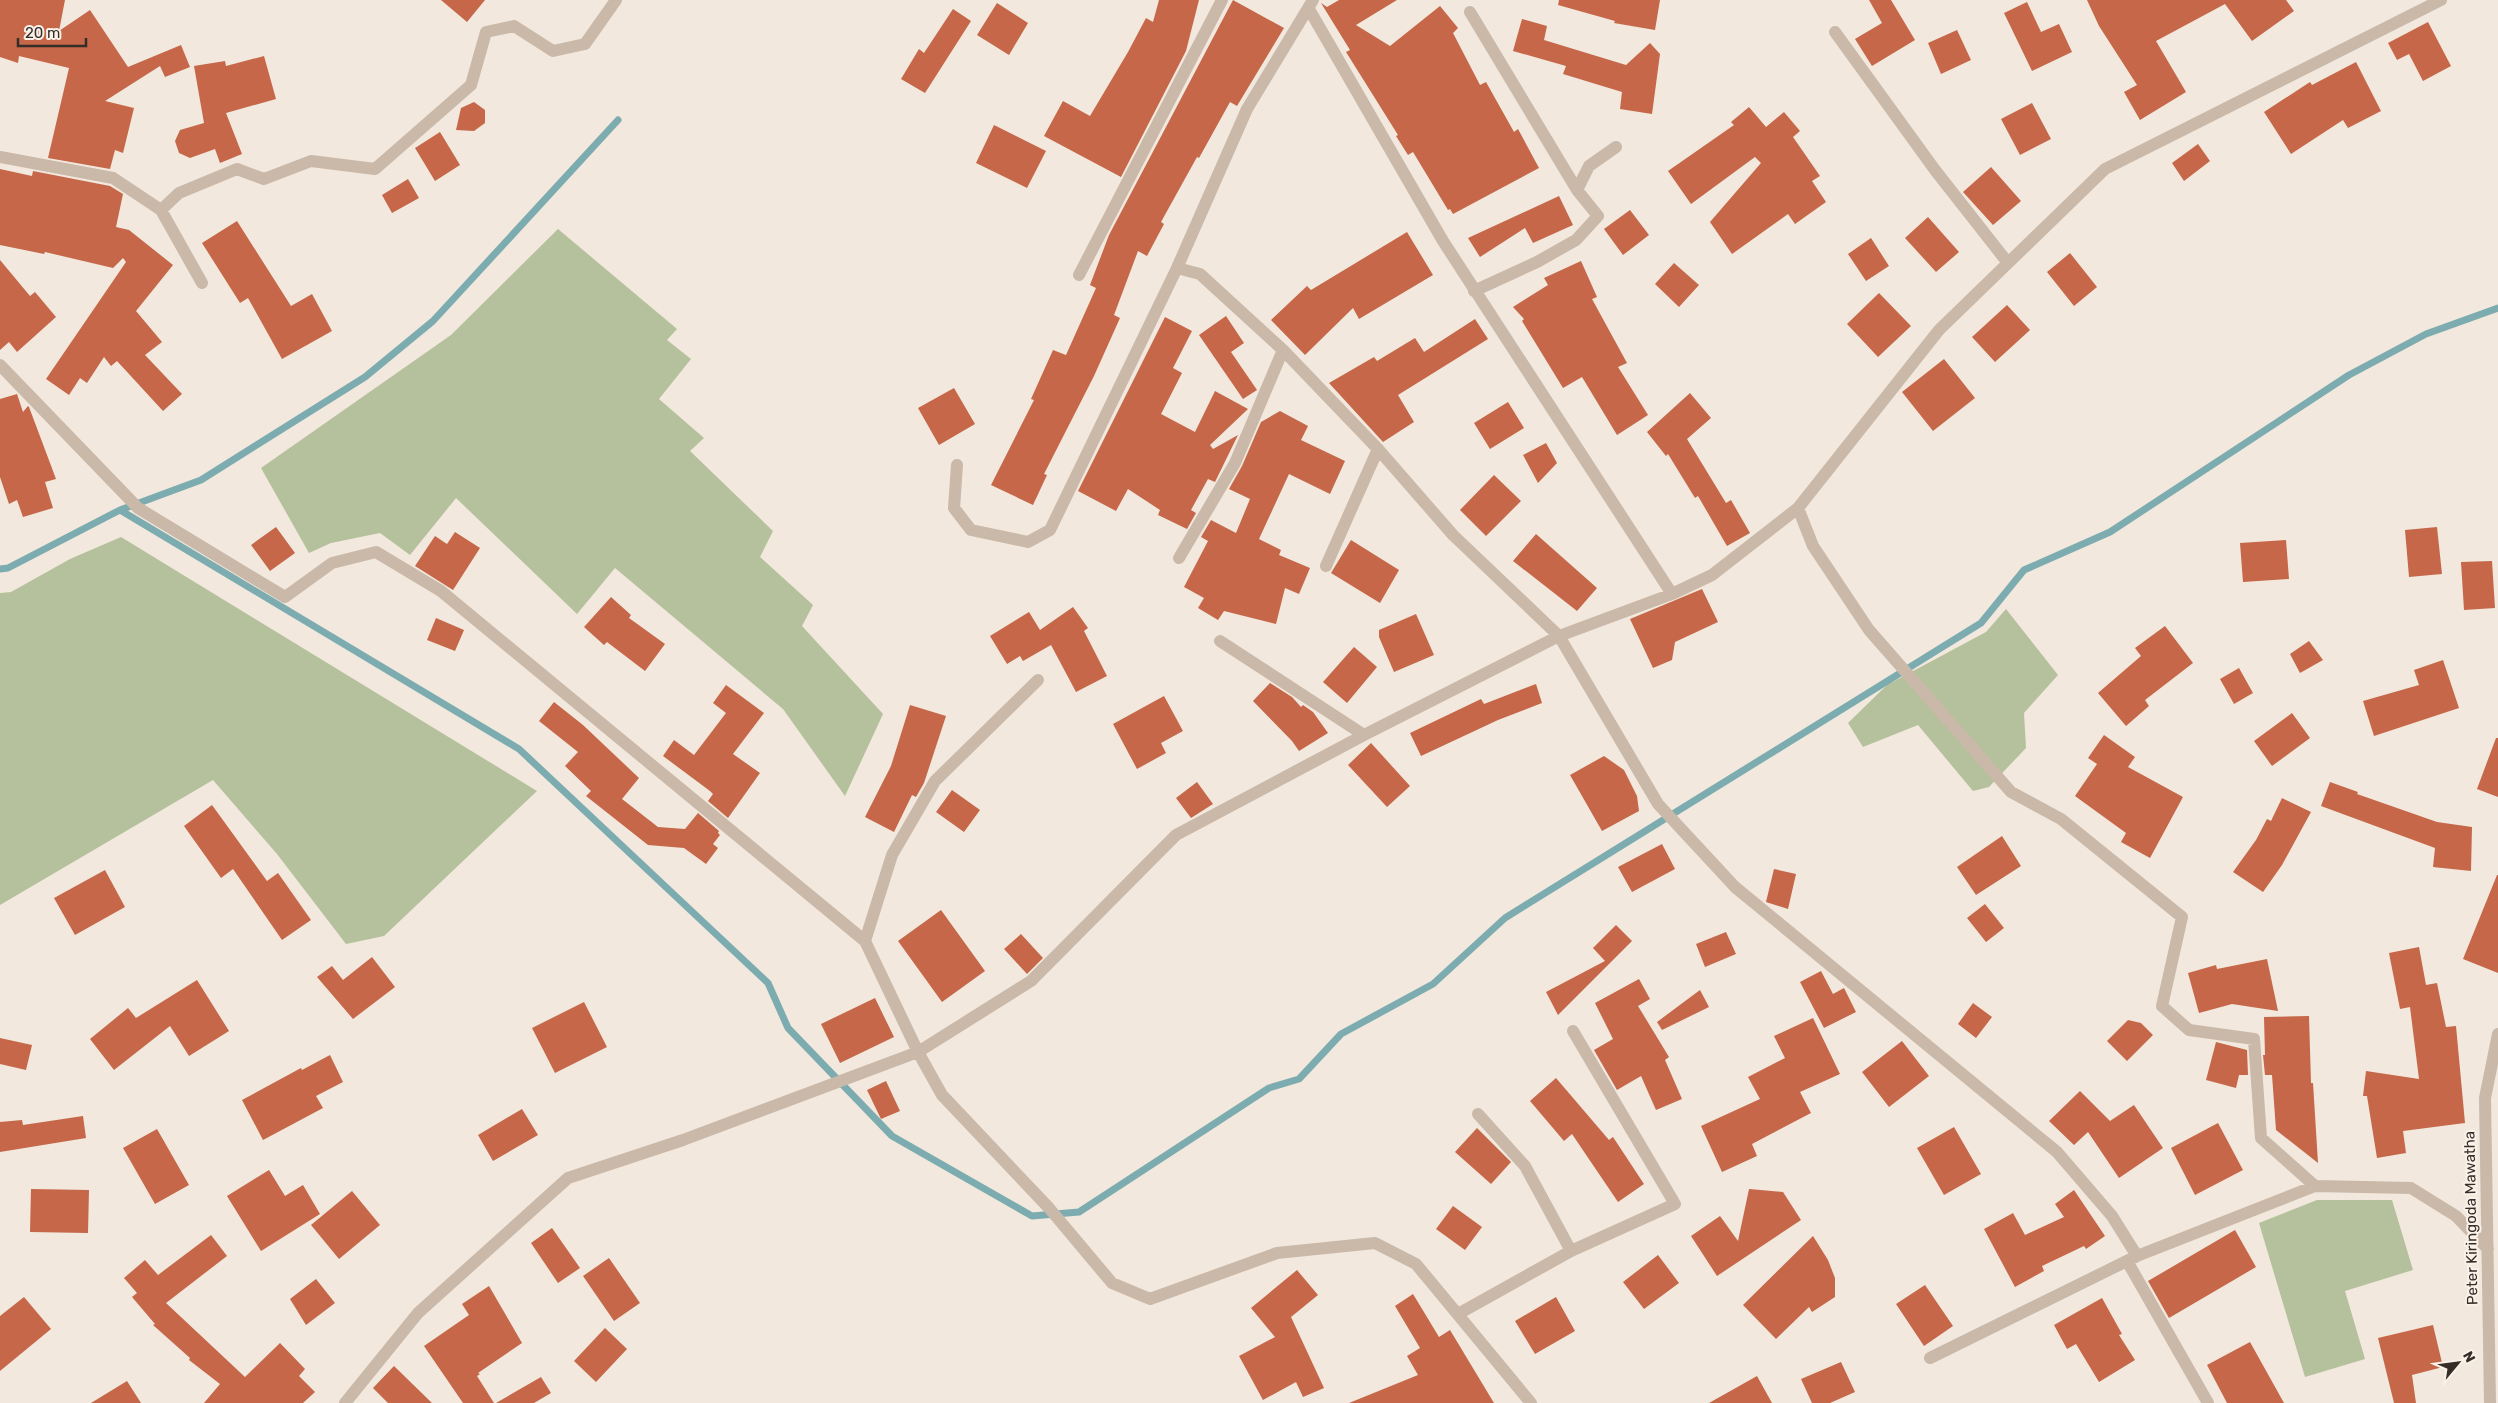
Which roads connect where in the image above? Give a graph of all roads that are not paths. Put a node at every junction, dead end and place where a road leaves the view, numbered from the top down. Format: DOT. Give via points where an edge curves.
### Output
graph roads {
  1 [pos="616,0"];
  2 [pos="1222,0"];
  3 [pos="2441,0"];
  4 [pos="1311,4"];
  5 [pos="1470,12"];
  6 [pos="1835,32"];
  7 [pos="1616,147"];
  8 [pos="0,157"];
  9 [pos="1577,190"];
  10 [pos="161,210"];
  11 [pos="2008,263"];
  12 [pos="1177,268"];
  13 [pos="1079,275"];
  14 [pos="202,282"];
  15 [pos="1474,291"];
  16 [pos="1283,350"];
  17 [pos="0,365"];
  18 [pos="1378,449"];
  19 [pos="957,465"];
  20 [pos="1798,508"];
  21 [pos="1179,558"];
  22 [pos="1326,566"];
  23 [pos="1672,594"];
  24 [pos="1559,636"];
  25 [pos="1220,641"];
  26 [pos="1038,680"];
  27 [pos="1364,735"];
  28 [pos="865,941"];
  29 [pos="1573,1031"];
  30 [pos="2498,1034"];
  31 [pos="918,1052"];
  32 [pos="1478,1114"];
  33 [pos="2314,1186"];
  34 [pos="2488,1249"];
  35 [pos="1571,1251"];
  36 [pos="2132,1259"];
  37 [pos="1458,1314"];
  38 [pos="1930,1358"];
  39 [pos="345,1403"];
  40 [pos="1531,1403"];
  41 [pos="2208,1403"];
  42 [pos="2490,1403"];
  1 -- 10 [label="street" via="585,44 554,51 514,26 486,32 471,85 375,169 311,161 264,179 237,169 179,193"];
  2 -- 13 [label="street"];
  3 -- 11 [label="street" via="2105,168"];
  4 -- 12 [label="street" via="1247,109"];
  4 -- 15 [label="street"];
  5 -- 9 [label="street"];
  6 -- 11 [label="street" via="1935,170"];
  7 -- 9 [label="street" via="1589,166"];
  8 -- 10 [label="street" via="113,178"];
  9 -- 15 [label="street" via="1598,216 1576,240"];
  10 -- 14 [label="street"];
  11 -- 20 [label="street" via="1939,330"];
  12 -- 16 [label="street" via="1200,274"];
  12 -- 19 [label="street" via="1050,530 1028,542 971,530 954,508"];
  15 -- 23 [label="street"];
  16 -- 18 [label="street"];
  16 -- 21 [label="street" via="1234,463"];
  17 -- 28 [label="street" via="136,505 285,597 332,562 376,552 442,591"];
  18 -- 22 [label="street"];
  18 -- 24 [label="street" via="1453,535"];
  20 -- 23 [label="street" via="1712,575"];
  20 -- 33 [label="street" via="1812,546 1869,630 2011,792 2061,819 2182,917 2162,1006 2189,1030 2254,1039 2261,1138"];
  23 -- 24 [label="street"];
  24 -- 27 [label="street"];
  24 -- 36 [label="street" via="1658,804 1735,887 2057,1152 2112,1216"];
  25 -- 27 [label="street"];
  26 -- 28 [label="street" via="935,781 892,856"];
  27 -- 31 [label="street" via="1176,835 1031,981"];
  28 -- 31 [label="street"];
  29 -- 35 [label="street" via="1675,1204"];
  30 -- 34 [label="street, Peter Kiringoda Mawatha" via="2485,1098"];
  31 -- 37 [label="street" via="942,1095 1050,1208 1112,1283 1150,1299 1278,1253 1375,1243 1416,1264"];
  31 -- 39 [label="street" via="683,1140 568,1178 418,1312"];
  32 -- 35 [label="street" via="1524,1166"];
  33 -- 34 [label="street" via="2411,1188 2456,1216"];
  33 -- 36 [label="street"];
  34 -- 42 [label="street, Peter Kiringoda Mawatha"];
  35 -- 37 [label="street"];
  36 -- 38 [label="street"];
  36 -- 41 [label="street"];
  37 -- 40 [label="street"];
}
